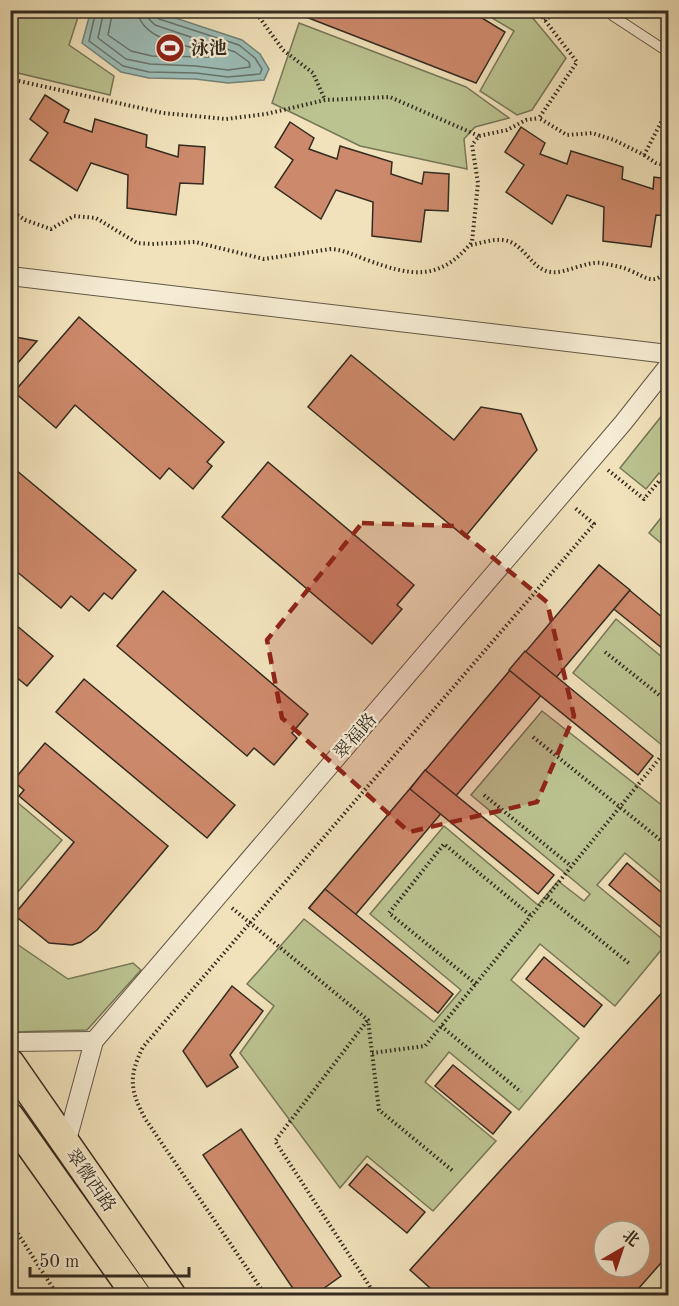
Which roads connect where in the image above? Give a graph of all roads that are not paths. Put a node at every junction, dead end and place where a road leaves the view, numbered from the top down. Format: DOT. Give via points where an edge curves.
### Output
graph roads {
  1 [pos="615,10"];
  2 [pos="669,52"];
  3 [pos="10,276"];
  4 [pos="669,354"];
  5 [pos="669,366"];
  6 [pos="94,1041"];
  7 [pos="10,1042"];
  8 [pos="10,1063"];
  9 [pos="13,1125"];
  10 [pos="66,1144"];
  11 [pos="136,1296"];
  12 [pos="172,1296"];
  1 -- 2 [label="lane" via="613,16"];
  3 -- 4 [label="street"];
  5 -- 6 [label="street, 翠福路"];
  6 -- 7 [label="street"];
  6 -- 10 [label="street"];
  8 -- 10 [label="main road, 翠微西路"];
  9 -- 11 [label="main road, 翠微西路"];
  10 -- 12 [label="main road, 翠微西路"];
}
